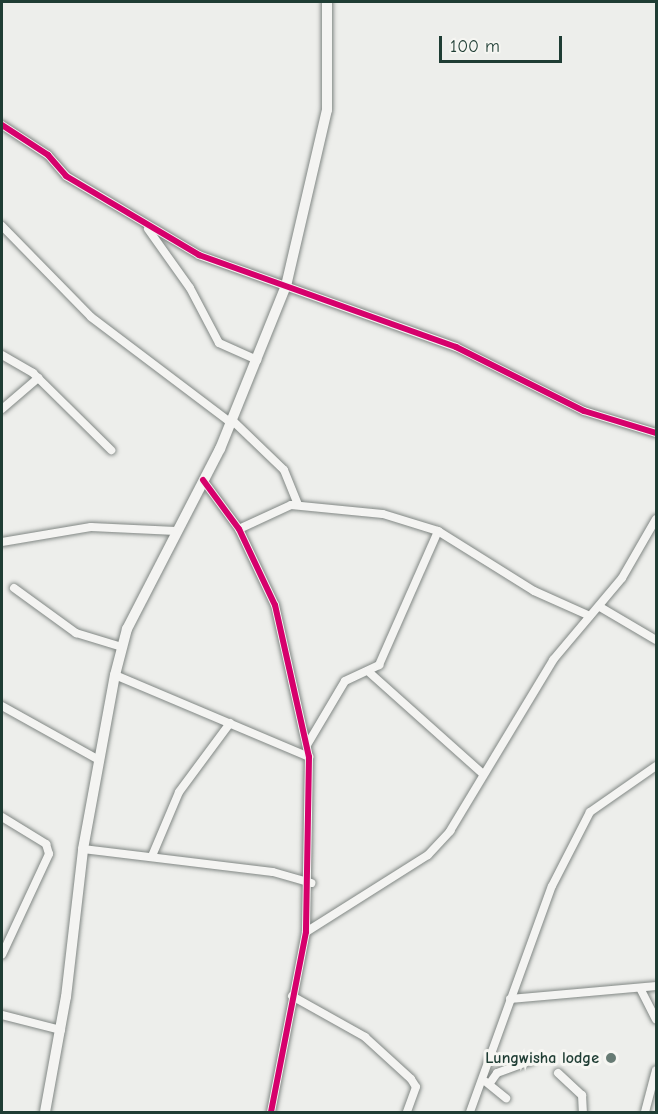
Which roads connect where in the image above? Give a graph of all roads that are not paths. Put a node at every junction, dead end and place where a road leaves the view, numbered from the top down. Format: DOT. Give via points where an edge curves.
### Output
graph roads {
  1 [pos="327,2"];
  2 [pos="2,125"];
  3 [pos="144,223"];
  4 [pos="2,226"];
  5 [pos="286,286"];
  6 [pos="2,355"];
  7 [pos="257,360"];
  8 [pos="38,378"];
  9 [pos="2,409"];
  10 [pos="231,421"];
  11 [pos="657,433"];
  12 [pos="111,450"];
  13 [pos="203,480"];
  14 [pos="298,504"];
  15 [pos="657,519"];
  16 [pos="239,529"];
  17 [pos="176,531"];
  18 [pos="438,531"];
  19 [pos="2,542"];
  20 [pos="14,588"];
  21 [pos="600,607"];
  22 [pos="590,616"];
  23 [pos="657,640"];
  24 [pos="122,648"];
  25 [pos="370,673"];
  26 [pos="115,675"];
  27 [pos="2,706"];
  28 [pos="230,723"];
  29 [pos="307,745"];
  30 [pos="309,757"];
  31 [pos="99,760"];
  32 [pos="657,766"];
  33 [pos="483,774"];
  34 [pos="2,817"];
  35 [pos="83,849"];
  36 [pos="153,856"];
  37 [pos="311,883"];
  38 [pos="306,932"];
  39 [pos="2,955"];
  40 [pos="657,986"];
  41 [pos="641,990"];
  42 [pos="292,996"];
  43 [pos="510,999"];
  44 [pos="2,1015"];
  45 [pos="657,1019"];
  46 [pos="60,1030"];
  47 [pos="532,1060"];
  48 [pos="657,1070"];
  49 [pos="558,1073"];
  50 [pos="480,1080"];
  51 [pos="490,1083"];
  52 [pos="506,1098"];
  53 [pos="45,1113"];
  54 [pos="271,1113"];
  55 [pos="407,1113"];
  56 [pos="470,1113"];
  57 [pos="583,1113"];
  58 [pos="645,1113"];
  1 -- 5 [label="main road" via="327,110"];
  2 -- 3 [label="street" via="48,155 66,176"];
  3 -- 5 [label="street" via="199,255"];
  3 -- 7 [label="street" via="183,277 219,343"];
  4 -- 10 [label="street" via="91,317"];
  5 -- 7 [label="main road"];
  5 -- 11 [label="street" via="491,361 584,411"];
  6 -- 8 [label="street"];
  7 -- 10 [label="main road"];
  8 -- 9 [label="street"];
  8 -- 12 [label="street"];
  10 -- 13 [label="main road"];
  10 -- 14 [label="street" via="284,470"];
  13 -- 16 [label="street"];
  13 -- 17 [label="main road"];
  14 -- 16 [label="street" via="277,508"];
  14 -- 18 [label="street" via="383,514"];
  15 -- 21 [label="street"];
  16 -- 29 [label="street" via="275,605"];
  17 -- 19 [label="street" via="91,527"];
  17 -- 24 [label="main road"];
  18 -- 22 [label="street" via="534,591"];
  18 -- 25 [label="street" via="408,590 396,633"];
  20 -- 24 [label="street" via="76,633"];
  21 -- 22 [label="street"];
  21 -- 23 [label="street"];
  22 -- 33 [label="street" via="554,660"];
  24 -- 26 [label="main road"];
  25 -- 29 [label="street" via="345,681"];
  25 -- 33 [label="street"];
  26 -- 28 [label="street"];
  26 -- 31 [label="main road"];
  27 -- 31 [label="street"];
  28 -- 30 [label="street"];
  28 -- 36 [label="street" via="179,792"];
  29 -- 30 [label="street"];
  30 -- 37 [label="street"];
  31 -- 35 [label="main road"];
  32 -- 43 [label="street" via="590,812 552,886"];
  33 -- 38 [label="street" via="450,831 428,855"];
  34 -- 39 [label="street" via="46,844 49,854"];
  35 -- 36 [label="street"];
  35 -- 46 [label="main road"];
  36 -- 37 [label="street" via="273,872"];
  37 -- 38 [label="street"];
  38 -- 42 [label="street"];
  40 -- 41 [label="street"];
  41 -- 43 [label="street"];
  41 -- 45 [label="street"];
  42 -- 54 [label="street"];
  42 -- 55 [label="street" via="358,1032 411,1079 416,1087"];
  43 -- 50 [label="street"];
  44 -- 46 [label="street"];
  46 -- 53 [label="main road"];
  47 -- 51 [label="street" via="497,1073"];
  48 -- 58 [label="street"];
  49 -- 57 [label="street" via="582,1095"];
  50 -- 51 [label="street"];
  50 -- 56 [label="street"];
  51 -- 52 [label="street"];
}
